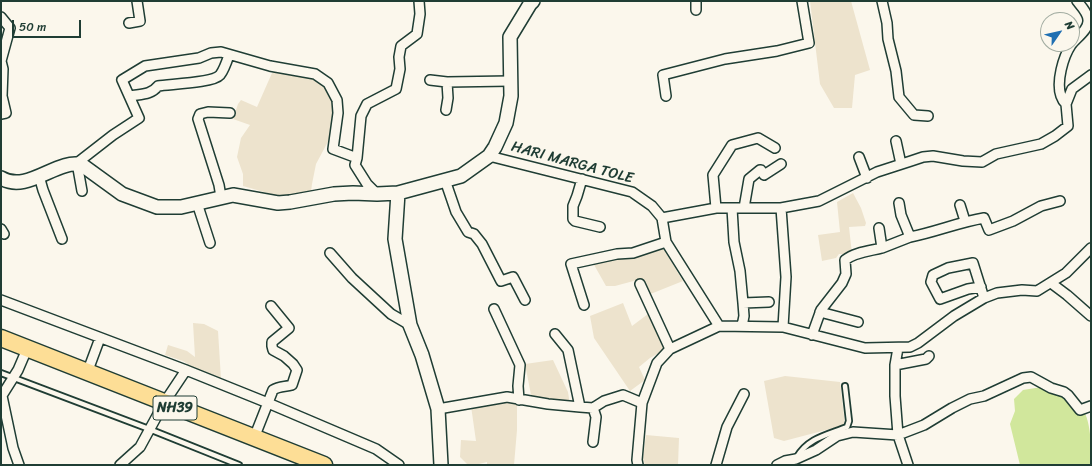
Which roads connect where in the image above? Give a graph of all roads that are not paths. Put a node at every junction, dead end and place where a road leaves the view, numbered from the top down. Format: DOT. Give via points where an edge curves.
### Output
graph roads {
  1 [pos="137,1"];
  2 [pos="419,1"];
  3 [pos="533,1"];
  4 [pos="802,1"];
  5 [pos="882,1"];
  6 [pos="1077,1"];
  7 [pos="1,17"];
  8 [pos="129,23"];
  9 [pos="229,55"];
  10 [pos="1090,77"];
  11 [pos="430,80"];
  12 [pos="510,81"];
  13 [pos="448,82"];
  14 [pos="130,96"];
  15 [pos="666,96"];
  16 [pos="1066,104"];
  17 [pos="446,110"];
  18 [pos="230,113"];
  19 [pos="1,114"];
  20 [pos="928,116"];
  21 [pos="896,141"];
  22 [pos="775,148"];
  23 [pos="489,156"];
  24 [pos="859,157"];
  25 [pos="357,158"];
  26 [pos="77,163"];
  27 [pos="780,164"];
  28 [pos="901,164"];
  29 [pos="39,176"];
  30 [pos="1,178"];
  31 [pos="867,178"];
  32 [pos="445,180"];
  33 [pos="582,180"];
  34 [pos="82,191"];
  35 [pos="398,193"];
  36 [pos="377,194"];
  37 [pos="221,197"];
  38 [pos="1060,201"];
  39 [pos="197,203"];
  40 [pos="899,203"];
  41 [pos="960,205"];
  42 [pos="716,208"];
  43 [pos="732,208"];
  44 [pos="744,208"];
  45 [pos="781,208"];
  46 [pos="662,218"];
  47 [pos="965,221"];
  48 [pos="600,227"];
  49 [pos="879,228"];
  50 [pos="910,237"];
  51 [pos="62,239"];
  52 [pos="666,242"];
  53 [pos="210,243"];
  54 [pos="882,248"];
  55 [pos="1091,248"];
  56 [pos="330,253"];
  57 [pos="1051,283"];
  58 [pos="640,284"];
  59 [pos="981,287"];
  60 [pos="984,298"];
  61 [pos="1,300"];
  62 [pos="525,300"];
  63 [pos="769,302"];
  64 [pos="743,303"];
  65 [pos="584,304"];
  66 [pos="271,306"];
  67 [pos="494,309"];
  68 [pos="820,312"];
  69 [pos="1091,316"];
  70 [pos="858,322"];
  71 [pos="410,325"];
  72 [pos="719,326"];
  73 [pos="742,326"];
  74 [pos="782,327"];
  75 [pos="555,334"];
  76 [pos="812,335"];
  77 [pos="1,338"];
  78 [pos="100,338"];
  79 [pos="898,348"];
  80 [pos="27,349"];
  81 [pos="670,349"];
  82 [pos="929,356"];
  83 [pos="895,365"];
  84 [pos="186,370"];
  85 [pos="87,373"];
  86 [pos="1,374"];
  87 [pos="13,378"];
  88 [pos="845,386"];
  89 [pos="744,394"];
  90 [pos="1,396"];
  91 [pos="520,400"];
  92 [pos="164,403"];
  93 [pos="268,403"];
  94 [pos="642,403"];
  95 [pos="1091,406"];
  96 [pos="580,407"];
  97 [pos="593,408"];
  98 [pos="438,409"];
  99 [pos="149,429"];
  100 [pos="898,435"];
  101 [pos="254,438"];
  102 [pos="593,442"];
  103 [pos="796,459"];
  104 [pos="783,464"];
  105 [pos="19,465"];
  106 [pos="120,465"];
  107 [pos="239,465"];
  108 [pos="324,465"];
  109 [pos="399,465"];
  110 [pos="441,465"];
  111 [pos="638,465"];
  112 [pos="716,465"];
  113 [pos="908,465"];
  1 -- 8 [label="street" via="140,21"];
  2 -- 25 [label="street" via="417,34 400,46 400,69 396,88 368,104 361,116"];
  3 -- 12 [label="street" via="510,38"];
  4 -- 15 [label="street" via="809,43 663,74"];
  5 -- 20 [label="street" via="888,23 899,97 914,115"];
  6 -- 16 [label="street" via="1088,21 1087,26 1070,46 1062,66 1061,97"];
  7 -- 19 [label="street" via="10,28 1,61 2,96 6,113"];
  9 -- 14 [label="street" via="221,75 216,78 158,86 149,94"];
  9 -- 14 [label="street" via="221,52 211,53 199,58 145,66 122,80"];
  9 -- 25 [label="street" via="315,74 328,83 337,100 338,113 333,149"];
  10 -- 16 [label="street" via="1072,89"];
  11 -- 13 [label="street"];
  12 -- 13 [label="street"];
  12 -- 23 [label="street" via="511,96 506,123"];
  13 -- 17 [label="street"];
  14 -- 26 [label="street" via="139,118"];
  16 -- 28 [label="street" via="1068,126 1041,144 996,154 982,162 933,156"];
  18 -- 37 [label="street" via="208,112 200,114 198,119"];
  21 -- 28 [label="street"];
  22 -- 42 [label="street" via="758,138 732,145 713,175"];
  23 -- 32 [label="street" via="461,176"];
  23 -- 33 [label="street, HARI MARGA TOLE"];
  24 -- 31 [label="street"];
  25 -- 36 [label="street" via="355,165"];
  26 -- 29 [label="street"];
  26 -- 34 [label="street"];
  26 -- 39 [label="street" via="122,194 140,202 170,208 182,208"];
  27 -- 44 [label="street" via="764,174 760,170 749,178"];
  28 -- 31 [label="street"];
  29 -- 30 [label="street" via="17,182"];
  29 -- 51 [label="street"];
  31 -- 45 [label="street" via="819,201"];
  32 -- 35 [label="street"];
  32 -- 62 [label="street" via="456,212 468,232 474,234 482,244 501,281 513,277"];
  33 -- 46 [label="street, HARI MARGA TOLE" via="632,192 652,206"];
  33 -- 48 [label="street" via="572,206 573,219 576,222"];
  35 -- 36 [label="street"];
  35 -- 71 [label="street" via="395,239"];
  36 -- 37 [label="street" via="334,194 278,203 233,195"];
  37 -- 39 [label="street"];
  38 -- 47 [label="street" via="1041,206 989,230 984,218"];
  39 -- 53 [label="street"];
  40 -- 50 [label="street"];
  41 -- 47 [label="street"];
  42 -- 43 [label="street"];
  42 -- 46 [label="street"];
  43 -- 44 [label="street"];
  43 -- 64 [label="street"];
  44 -- 45 [label="street"];
  45 -- 74 [label="street" via="786,277"];
  46 -- 52 [label="street"];
  47 -- 50 [label="street"];
  49 -- 54 [label="street"];
  50 -- 54 [label="street"];
  52 -- 65 [label="street" via="633,254 617,254 571,264"];
  52 -- 72 [label="street"];
  54 -- 68 [label="street" via="850,256 845,260 846,274 842,283"];
  55 -- 57 [label="street" via="1066,273"];
  56 -- 71 [label="street" via="352,278 391,314"];
  57 -- 60 [label="street" via="1037,291 998,293"];
  57 -- 69 [label="street"];
  58 -- 81 [label="street"];
  59 -- 59 [label="street" via="940,299 931,282 933,275 948,268 973,263"];
  59 -- 60 [label="street"];
  60 -- 79 [label="street" via="954,316 918,343"];
  61 -- 78 [label="street"];
  63 -- 64 [label="street"];
  64 -- 73 [label="street"];
  66 -- 93 [label="street" via="289,328 272,342 273,350 284,356 297,370 292,385 273,390"];
  67 -- 91 [label="street" via="520,365"];
  68 -- 70 [label="street"];
  68 -- 76 [label="street"];
  71 -- 98 [label="street"];
  72 -- 73 [label="street"];
  72 -- 81 [label="street"];
  73 -- 74 [label="street"];
  74 -- 76 [label="street"];
  75 -- 96 [label="street" via="568,350"];
  76 -- 79 [label="street" via="865,348"];
  77 -- 80 [label="highway, NH39"];
  78 -- 84 [label="street"];
  78 -- 85 [label="street"];
  79 -- 83 [label="street"];
  80 -- 85 [label="highway, NH39"];
  80 -- 87 [label="street"];
  81 -- 94 [label="street" via="657,363"];
  82 -- 83 [label="street" via="926,359"];
  83 -- 100 [label="street" via="894,396"];
  84 -- 92 [label="street"];
  84 -- 93 [label="street"];
  85 -- 92 [label="highway, NH39"];
  86 -- 87 [label="lane"];
  87 -- 90 [label="street"];
  87 -- 99 [label="lane"];
  88 -- 103 [label="lane" via="849,421 847,427 813,440 800,451"];
  89 -- 112 [label="street" via="727,427"];
  90 -- 105 [label="street"];
  91 -- 96 [label="street"];
  91 -- 98 [label="street" via="507,397"];
  92 -- 99 [label="street"];
  92 -- 101 [label="highway, NH39"];
  93 -- 101 [label="street"];
  93 -- 109 [label="street" via="376,449"];
  94 -- 97 [label="street" via="623,395 604,401"];
  94 -- 111 [label="street"];
  95 -- 100 [label="street" via="1078,409 1064,392 1047,386 1031,376 984,396 970,399 924,425"];
  96 -- 97 [label="street"];
  97 -- 102 [label="street" via="596,417"];
  98 -- 110 [label="street"];
  99 -- 106 [label="street" via="140,447"];
  99 -- 107 [label="lane"];
  100 -- 103 [label="street" via="853,432 837,436"];
  100 -- 113 [label="street"];
  101 -- 108 [label="highway, NH39"];
  103 -- 104 [label="street"];
}
